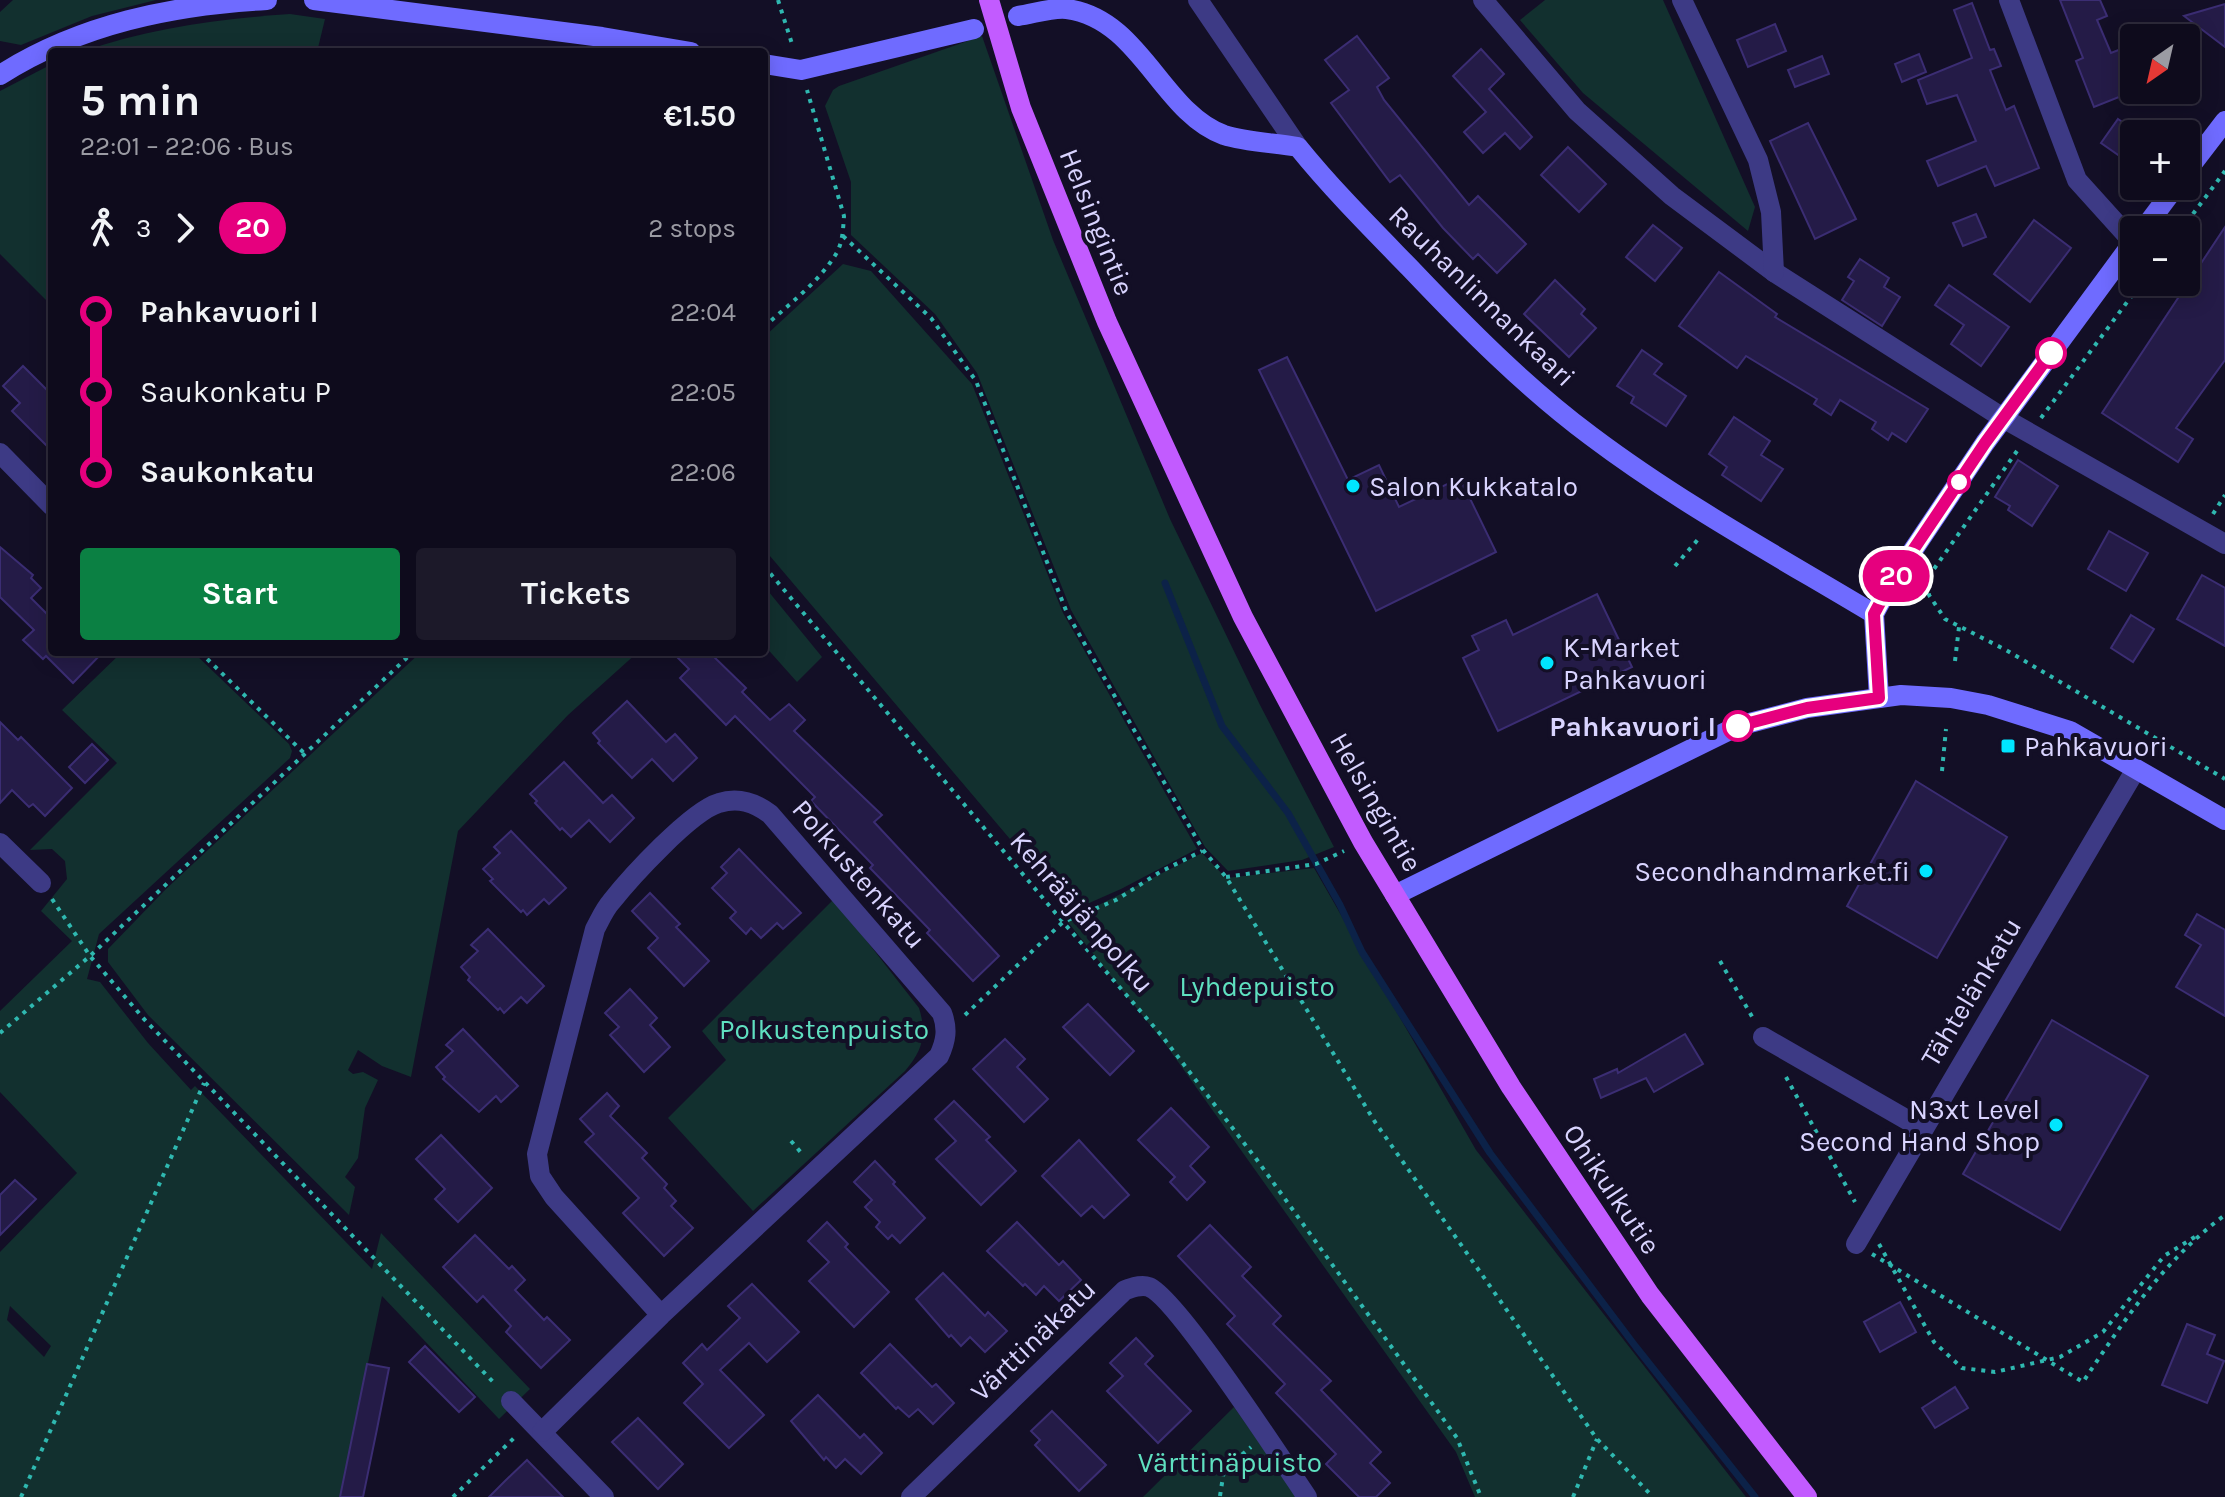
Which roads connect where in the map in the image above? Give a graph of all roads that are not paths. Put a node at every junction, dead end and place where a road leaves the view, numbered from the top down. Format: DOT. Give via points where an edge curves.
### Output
graph roads {
  1 [pos="267,0"];
  2 [pos="314,0"];
  3 [pos="989,0"];
  4 [pos="1198,0"];
  5 [pos="1483,0"];
  6 [pos="1682,0"];
  7 [pos="2009,0"];
  8 [pos="1018,16"];
  9 [pos="974,29"];
  10 [pos="667,48"];
  11 [pos="768,65"];
  12 [pos="1,71"];
  13 [pos="2225,121"];
  14 [pos="1298,147"];
  15 [pos="2200,154"];
  16 [pos="2120,227"];
  17 [pos="2120,261"];
  18 [pos="1774,272"];
  19 [pos="2003,418"];
  20 [pos="0,453"];
  21 [pos="48,502"];
  22 [pos="2225,544"];
  23 [pos="1874,614"];
  24 [pos="1879,698"];
  25 [pos="2136,769"];
  26 [pos="2225,820"];
  27 [pos="0,843"];
  28 [pos="41,883"];
  29 [pos="1395,895"];
  30 [pos="1763,1037"];
  31 [pos="1923,1129"];
  32 [pos="1856,1244"];
  33 [pos="661,1315"];
  34 [pos="511,1401"];
  35 [pos="536,1427"];
  36 [pos="604,1497"];
  37 [pos="911,1497"];
  38 [pos="1307,1497"];
  39 [pos="1807,1497"];
  1 -- 12 [label="street" via="178,8 112,24"];
  2 -- 10 [label="street"];
  3 -- 29 [label="main road, Helsingintie" via="1021,108 1107,322 1243,617"];
  4 -- 14 [label="street, Rauhanlinnankaari"];
  5 -- 18 [label="street" via="1577,111 1672,196"];
  6 -- 18 [label="street" via="1758,160 1771,212"];
  7 -- 16 [label="street" via="2077,180"];
  8 -- 14 [label="street" via="1066,9 1102,22 1125,38 1194,116 1224,135"];
  9 -- 11 [label="street" via="801,70"];
  13 -- 15 [label="street"];
  14 -- 23 [label="street, Rauhanlinnankaari" via="1480,342 1580,427 1692,504"];
  17 -- 19 [label="street"];
  18 -- 19 [label="street"];
  19 -- 22 [label="street"];
  19 -- 23 [label="street"];
  20 -- 21 [label="street"];
  23 -- 24 [label="street"];
  24 -- 25 [label="street, Helsingintie" via="1951,698 1988,705 2070,731"];
  24 -- 29 [label="street, Helsingintie" via="1807,708 1738,726"];
  25 -- 26 [label="street, Helsingintie"];
  25 -- 31 [label="street, Tähtelänkatu"];
  27 -- 28 [label="street"];
  29 -- 39 [label="main road, Ohikulkutie" via="1511,1087 1650,1295"];
  30 -- 31 [label="street"];
  31 -- 32 [label="street, Tähtelänkatu"];
  33 -- 33 [label="street, Polkustenkatu" via="939,1056 945,1044 942,1013 756,803 737,800 703,810 609,904 595,929 537,1154 540,1176 554,1197"];
  33 -- 35 [label="street"];
  34 -- 35 [label="street"];
  35 -- 36 [label="street"];
  37 -- 38 [label="street, Värttinäkatu" via="1125,1290 1136,1286 1149,1287 1167,1300"];
}
